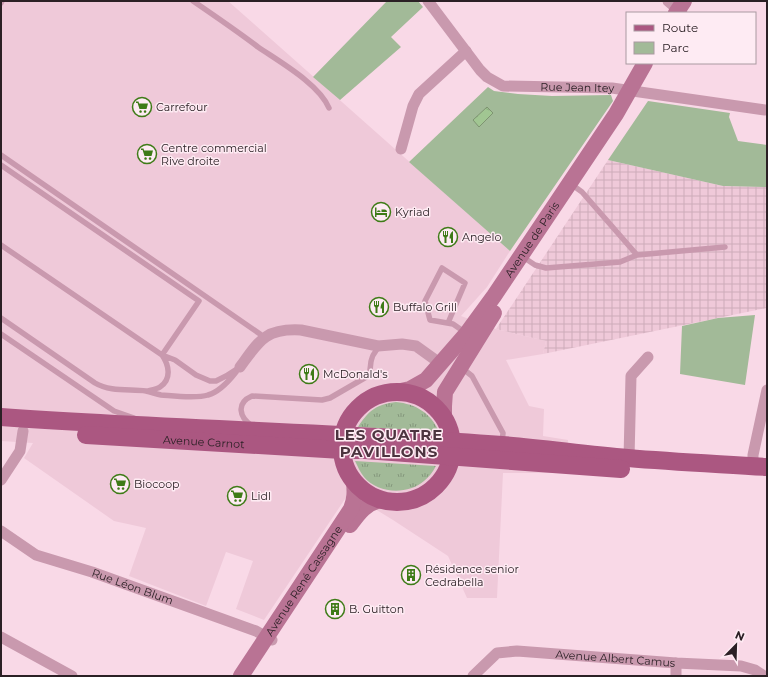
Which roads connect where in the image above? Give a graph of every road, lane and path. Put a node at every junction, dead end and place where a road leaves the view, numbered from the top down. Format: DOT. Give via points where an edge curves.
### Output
graph roads {
  1 [pos="193,1"];
  2 [pos="428,1"];
  3 [pos="692,1"];
  4 [pos="679,8"];
  5 [pos="466,51"];
  6 [pos="645,64"];
  7 [pos="654,64"];
  8 [pos="635,91"];
  9 [pos="330,108"];
  10 [pos="765,110"];
  11 [pos="401,149"];
  12 [pos="1,155"];
  13 [pos="1,165"];
  14 [pos="573,185"];
  15 [pos="1,245"];
  16 [pos="725,247"];
  17 [pos="637,255"];
  18 [pos="524,258"];
  19 [pos="1,318"];
  20 [pos="448,323"];
  21 [pos="467,333"];
  22 [pos="1,334"];
  23 [pos="263,338"];
  24 [pos="378,346"];
  25 [pos="162,355"];
  26 [pos="648,356"];
  27 [pos="441,364"];
  28 [pos="240,367"];
  29 [pos="461,368"];
  30 [pos="767,390"];
  31 [pos="147,391"];
  32 [pos="396,392"];
  33 [pos="1,418"];
  34 [pos="444,419"];
  35 [pos="156,425"];
  36 [pos="1,429"];
  37 [pos="259,430"];
  38 [pos="23,431"];
  39 [pos="342,442"];
  40 [pos="502,445"];
  41 [pos="452,450"];
  42 [pos="629,458"];
  43 [pos="760,466"];
  44 [pos="767,478"];
  45 [pos="1,480"];
  46 [pos="354,482"];
  47 [pos="380,500"];
  48 [pos="1,531"];
  49 [pos="1,637"];
  50 [pos="270,639"];
  51 [pos="676,663"];
  52 [pos="72,676"];
  53 [pos="240,676"];
  54 [pos="250,676"];
  55 [pos="473,676"];
  56 [pos="676,676"];
  57 [pos="764,676"];
  1 -- 9 [label="lane" via="293,70 320,92"];
  2 -- 5 [label="street, Rue Jean Itey"];
  3 -- 4 [label="main road"];
  5 -- 8 [label="street, Rue Jean Itey" via="487,78 503,86 612,88"];
  5 -- 11 [label="street" via="419,94"];
  6 -- 8 [label="main road, Avenue de Paris"];
  7 -- 8 [label="main road, Avenue de Paris"];
  8 -- 10 [label="street, Rue Jean Itey"];
  8 -- 14 [label="main road, Avenue de Paris"];
  12 -- 23 [label="lane"];
  13 -- 25 [label="lane" via="199,301"];
  14 -- 17 [label="lane"];
  14 -- 18 [label="main road, Avenue de Paris"];
  15 -- 25 [label="lane"];
  16 -- 17 [label="lane"];
  17 -- 18 [label="lane" via="620,262 546,268"];
  18 -- 21 [label="main road, Avenue de Paris"];
  18 -- 29 [label="main road, Avenue de Paris"];
  19 -- 31 [label="lane" via="100,386"];
  20 -- 20 [label="lane" via="430,320 425,301 442,268 465,283"];
  20 -- 21 [label="lane"];
  21 -- 27 [label="main road, Avenue de Paris"];
  21 -- 29 [label="lane" via="469,338 462,356"];
  22 -- 35 [label="lane" via="114,411"];
  23 -- 24 [label="street" via="289,329"];
  23 -- 28 [label="street"];
  24 -- 27 [label="street" via="416,346"];
  24 -- 37 [label="lane" via="372,357 368,376 330,398 245,398 241,410 243,417"];
  25 -- 28 [label="lane" via="210,381 216,381"];
  25 -- 31 [label="lane" via="168,365 168,376 160,388"];
  26 -- 42 [label="street" via="631,376"];
  27 -- 32 [label="main road, Avenue de Paris" via="419,385"];
  28 -- 31 [label="lane" via="230,380 208,395 160,395"];
  29 -- 34 [label="main road, Avenue de Paris" via="445,392"];
  29 -- 40 [label="lane" via="472,376 503,433"];
  30 -- 43 [label="street" via="753,455"];
  32 -- 34 [label="main road" via="424,399"];
  32 -- 39 [label="main road" via="378,396 362,405 350,418"];
  33 -- 35 [label="main road, Avenue Carnot"];
  34 -- 41 [label="main road" via="449,430"];
  35 -- 37 [label="main road, Avenue Carnot"];
  36 -- 38 [label="main road, Avenue Carnot"];
  37 -- 39 [label="main road, Avenue Carnot"];
  38 -- 39 [label="main road, Avenue Carnot"];
  38 -- 45 [label="street" via="20,451"];
  39 -- 41 [label="main road, Avenue Carnot"];
  39 -- 46 [label="main road" via="345,467"];
  40 -- 41 [label="main road"];
  40 -- 42 [label="main road"];
  41 -- 44 [label="main road" via="628,470"];
  41 -- 47 [label="main road" via="449,466 440,482 426,494 408,501"];
  42 -- 43 [label="main road"];
  46 -- 47 [label="main road"];
  46 -- 50 [label="main road, Avenue René Cassagne" via="355,492 351,509"];
  47 -- 50 [label="main road, Avenue René Cassagne" via="372,502 358,513"];
  48 -- 50 [label="street, Rue Léon Blum" via="36,555 92,572"];
  49 -- 52 [label="street"];
  50 -- 53 [label="main road, Avenue René Cassagne"];
  50 -- 54 [label="main road, Avenue René Cassagne"];
  51 -- 55 [label="street, Avenue Albert Camus" via="517,651 497,653"];
  51 -- 56 [label="street"];
  51 -- 57 [label="street, Avenue Albert Camus" via="741,666"];
}
